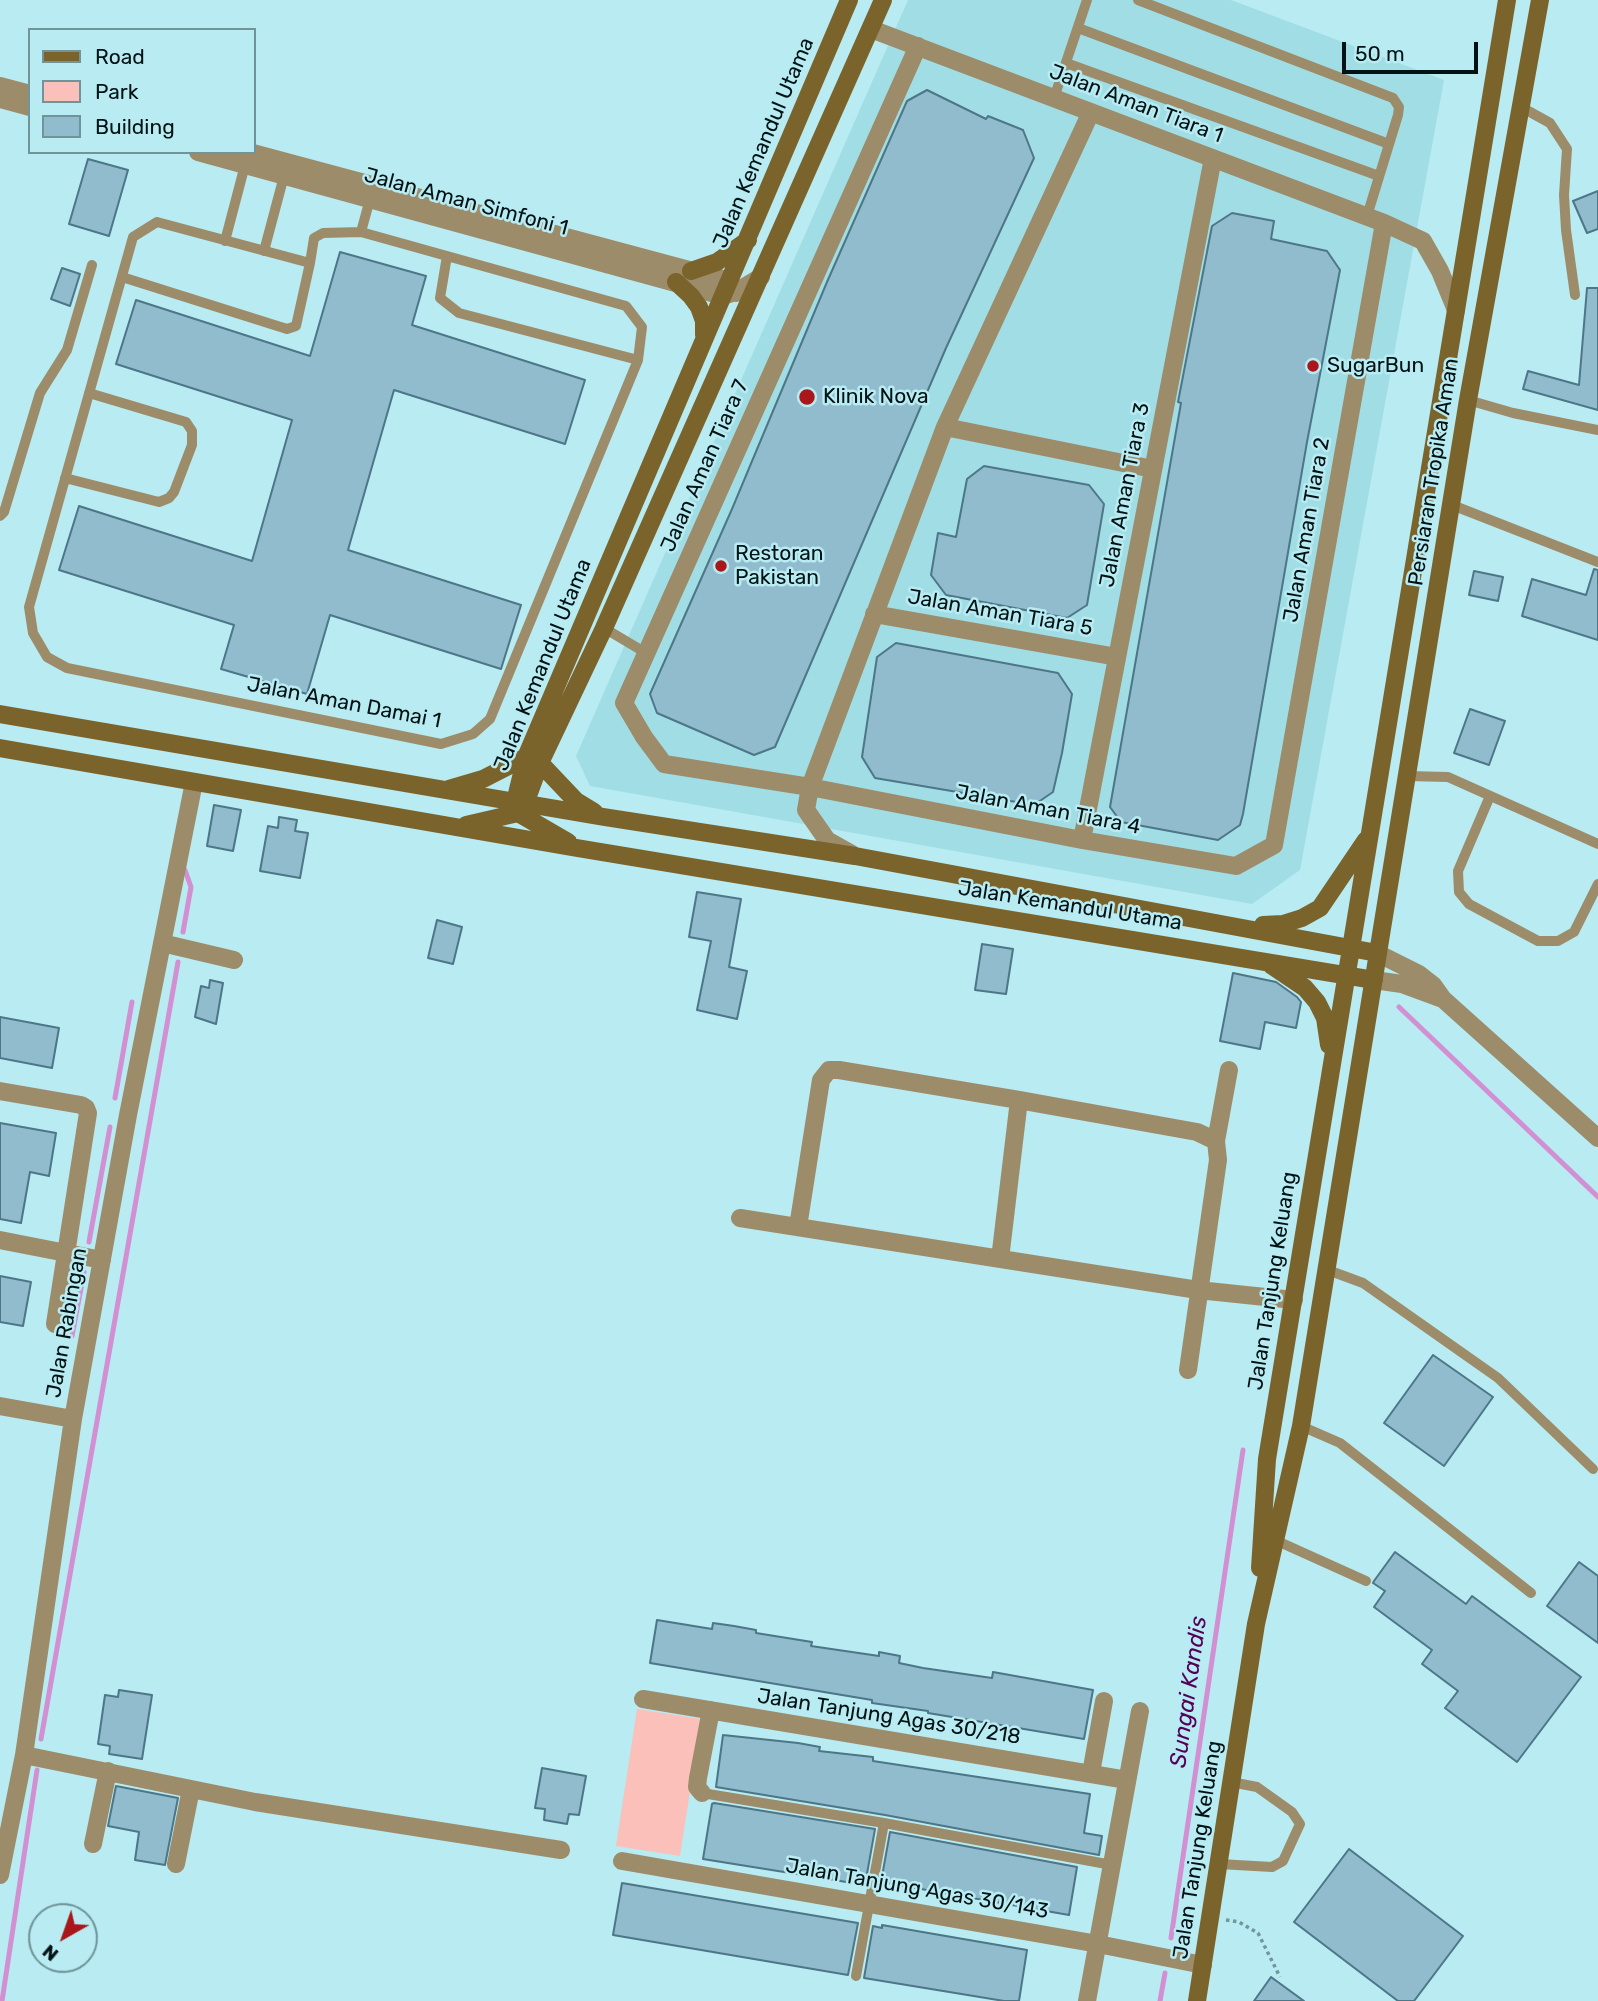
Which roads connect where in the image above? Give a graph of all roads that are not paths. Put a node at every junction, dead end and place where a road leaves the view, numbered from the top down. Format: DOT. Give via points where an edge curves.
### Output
graph roads {
  1 [pos="849,0"];
  2 [pos="883,0"];
  3 [pos="1087,0"];
  4 [pos="1138,0"];
  5 [pos="1507,0"];
  6 [pos="1540,0"];
  7 [pos="1078,28"];
  8 [pos="872,29"];
  9 [pos="918,46"];
  10 [pos="1066,63"];
  11 [pos="0,86"];
  12 [pos="28,93"];
  13 [pos="1055,98"];
  14 [pos="0,99"];
  15 [pos="28,106"];
  16 [pos="1521,107"];
  17 [pos="1091,112"];
  18 [pos="1389,144"];
  19 [pos="212,154"];
  20 [pos="1213,158"];
  21 [pos="247,159"];
  22 [pos="284,176"];
  23 [pos="1379,176"];
  24 [pos="370,200"];
  25 [pos="1375,219"];
  26 [pos="361,232"];
  27 [pos="748,240"];
  28 [pos="225,241"];
  29 [pos="264,251"];
  30 [pos="447,256"];
  31 [pos="310,263"];
  32 [pos="92,265"];
  33 [pos="691,271"];
  34 [pos="761,277"];
  35 [pos="122,278"];
  36 [pos="676,282"];
  37 [pos="730,290"];
  38 [pos="1575,295"];
  39 [pos="1456,310"];
  40 [pos="740,323"];
  41 [pos="704,342"];
  42 [pos="638,360"];
  43 [pos="89,393"];
  44 [pos="1468,400"];
  45 [pos="945,428"];
  46 [pos="1598,430"];
  47 [pos="1153,470"];
  48 [pos="65,478"];
  49 [pos="1452,505"];
  50 [pos="0,516"];
  51 [pos="1598,562"];
  52 [pos="874,614"];
  53 [pos="604,628"];
  54 [pos="646,653"];
  55 [pos="1117,657"];
  56 [pos="0,714"];
  57 [pos="0,748"];
  58 [pos="533,760"];
  59 [pos="1407,776"];
  60 [pos="194,782"];
  61 [pos="810,787"];
  62 [pos="445,790"];
  63 [pos="1490,796"];
  64 [pos="519,806"];
  65 [pos="604,817"];
  66 [pos="456,827"];
  67 [pos="1368,836"];
  68 [pos="1082,840"];
  69 [pos="1598,844"];
  70 [pos="1274,845"];
  71 [pos="578,848"];
  72 [pos="855,856"];
  73 [pos="1598,884"];
  74 [pos="1227,926"];
  75 [pos="162,943"];
  76 [pos="1350,948"];
  77 [pos="1377,953"];
  78 [pos="233,960"];
  79 [pos="1264,961"];
  80 [pos="1345,975"];
  81 [pos="1374,980"];
  82 [pos="1443,999"];
  83 [pos="1332,1062"];
  84 [pos="1229,1070"];
  85 [pos="0,1091"];
  86 [pos="1020,1100"];
  87 [pos="1598,1138"];
  88 [pos="1216,1141"];
  89 [pos="740,1218"];
  90 [pos="797,1227"];
  91 [pos="0,1240"];
  92 [pos="66,1253"];
  93 [pos="1000,1259"];
  94 [pos="102,1260"];
  95 [pos="1325,1269"];
  96 [pos="1198,1290"];
  97 [pos="1294,1300"];
  98 [pos="55,1324"];
  99 [pos="1188,1370"];
  100 [pos="0,1406"];
  101 [pos="73,1419"];
  102 [pos="1301,1426"];
  103 [pos="1593,1469"];
  104 [pos="1275,1540"];
  105 [pos="1366,1581"];
  106 [pos="1531,1593"];
  107 [pos="1256,1624"];
  108 [pos="643,1699"];
  109 [pos="1104,1701"];
  110 [pos="711,1710"];
  111 [pos="1140,1712"];
  112 [pos="24,1755"];
  113 [pos="108,1771"];
  114 [pos="1091,1773"];
  115 [pos="1127,1780"];
  116 [pos="1231,1782"];
  117 [pos="191,1788"];
  118 [pos="702,1793"];
  119 [pos="884,1823"];
  120 [pos="93,1844"];
  121 [pos="561,1850"];
  122 [pos="622,1861"];
  123 [pos="176,1864"];
  124 [pos="1219,1864"];
  125 [pos="1112,1865"];
  126 [pos="0,1875"];
  127 [pos="869,1904"];
  128 [pos="1098,1944"];
  129 [pos="1203,1965"];
  130 [pos="856,1976"];
  131 [pos="1087,2001"];
  132 [pos="1197,2001"];
  1 -- 27 [label="street, Jalan Kemandul Utama"];
  2 -- 8 [label="street, Jalan Kemandul Utama"];
  3 -- 7 [label="lane"];
  4 -- 18 [label="lane" via="1393,98 1399,107"];
  5 -- 39 [label="street, Persiaran Tropika Aman"];
  6 -- 16 [label="street, Persiaran Tropika Aman"];
  7 -- 10 [label="lane"];
  7 -- 18 [label="lane"];
  8 -- 9 [label="street, Jalan Aman Tiara 1"];
  8 -- 34 [label="street, Jalan Kemandul Utama"];
  9 -- 13 [label="street, Jalan Aman Tiara 1"];
  9 -- 54 [label="street, Jalan Aman Tiara 7"];
  10 -- 13 [label="lane"];
  10 -- 23 [label="lane"];
  11 -- 12 [label="street"];
  13 -- 17 [label="street, Jalan Aman Tiara 1"];
  14 -- 15 [label="street"];
  16 -- 38 [label="lane" via="1550,123 1567,149 1564,195"];
  16 -- 44 [label="street, Persiaran Tropika Aman"];
  17 -- 20 [label="street, Jalan Aman Tiara 1"];
  17 -- 45 [label="street"];
  18 -- 23 [label="lane"];
  19 -- 21 [label="street, Jalan Aman Simfoni 1"];
  20 -- 25 [label="street, Jalan Aman Tiara 1"];
  20 -- 47 [label="street, Jalan Aman Tiara 3"];
  21 -- 22 [label="street, Jalan Aman Simfoni 1"];
  21 -- 28 [label="lane"];
  21 -- 33 [label="street, Jalan Aman Simfoni 1"];
  22 -- 24 [label="street, Jalan Aman Simfoni 1"];
  22 -- 29 [label="lane"];
  23 -- 25 [label="lane"];
  24 -- 26 [label="lane"];
  24 -- 36 [label="street, Jalan Aman Simfoni 1"];
  25 -- 39 [label="street, Jalan Aman Tiara 1" via="1423,241"];
  25 -- 70 [label="street, Jalan Aman Tiara 2"];
  26 -- 30 [label="lane, Jalan Aman Damai 1"];
  26 -- 31 [label="lane, Jalan Aman Damai 1" via="323,233 314,238"];
  27 -- 33 [label="street" via="717,262"];
  27 -- 37 [label="street, Jalan Kemandul Utama"];
  28 -- 29 [label="lane, Jalan Aman Damai 1"];
  28 -- 35 [label="lane, Jalan Aman Damai 1" via="157,222 133,237"];
  29 -- 31 [label="lane, Jalan Aman Damai 1"];
  30 -- 42 [label="lane, Jalan Aman Damai 1" via="626,306 642,327"];
  30 -- 42 [label="lane" via="440,298 459,313"];
  31 -- 35 [label="lane" via="296,326 287,329"];
  32 -- 50 [label="lane" via="67,350 40,393"];
  33 -- 37 [label="street, Jalan Aman Simfoni 1"];
  34 -- 37 [label="street"];
  34 -- 40 [label="street, Jalan Kemandul Utama"];
  35 -- 43 [label="lane, Jalan Aman Damai 1"];
  36 -- 37 [label="street, Jalan Aman Simfoni 1"];
  36 -- 41 [label="street" via="699,307"];
  37 -- 40 [label="street"];
  37 -- 41 [label="street, Jalan Kemandul Utama"];
  39 -- 67 [label="street, Persiaran Tropika Aman"];
  40 -- 53 [label="street, Jalan Kemandul Utama"];
  41 -- 58 [label="street, Jalan Kemandul Utama"];
  42 -- 48 [label="lane, Jalan Aman Damai 1" via="490,719 473,734 441,744 67,668 47,657 33,633 29,607"];
  43 -- 48 [label="lane, Jalan Aman Damai 1"];
  43 -- 48 [label="lane" via="186,422 192,431 192,445 174,492 159,502"];
  44 -- 46 [label="lane"];
  44 -- 49 [label="street, Persiaran Tropika Aman"];
  45 -- 47 [label="street"];
  45 -- 52 [label="street"];
  47 -- 55 [label="street, Jalan Aman Tiara 3"];
  49 -- 51 [label="lane"];
  49 -- 59 [label="street, Persiaran Tropika Aman"];
  52 -- 55 [label="street, Jalan Aman Tiara 5"];
  52 -- 61 [label="street"];
  53 -- 54 [label="lane"];
  53 -- 58 [label="street, Jalan Kemandul Utama"];
  54 -- 61 [label="street, Jalan Aman Tiara 7" via="624,703 664,764"];
  55 -- 68 [label="street, Jalan Aman Tiara 3"];
  56 -- 62 [label="street, Jalan Kemandul Utama"];
  57 -- 60 [label="street"];
  58 -- 62 [label="street"];
  58 -- 64 [label="street, Jalan Kemandul Utama"];
  58 -- 65 [label="street" via="576,802"];
  59 -- 63 [label="lane" via="1448,777"];
  59 -- 77 [label="street, Persiaran Tropika Aman"];
  60 -- 66 [label="street"];
  60 -- 75 [label="street, Jalan Rabingan"];
  61 -- 68 [label="street, Jalan Aman Tiara 4"];
  61 -- 72 [label="street" via="806,810 827,840"];
  62 -- 64 [label="street, Jalan Kemandul Utama"];
  63 -- 69 [label="lane"];
  63 -- 73 [label="lane" via="1458,871 1460,892 1469,904 1538,941 1558,941 1574,933"];
  64 -- 65 [label="street, Jalan Kemandul Utama"];
  64 -- 66 [label="street"];
  64 -- 71 [label="street, Jalan Kemandul Utama"];
  65 -- 72 [label="street, Jalan Kemandul Utama"];
  66 -- 71 [label="street"];
  67 -- 74 [label="street" via="1320,908 1283,924"];
  67 -- 76 [label="street, Persiaran Tropika Aman"];
  68 -- 70 [label="street, Jalan Aman Tiara 4" via="1236,866"];
  71 -- 79 [label="street, Jalan Kemandul Utama"];
  72 -- 74 [label="street, Jalan Kemandul Utama"];
  74 -- 76 [label="street, Jalan Kemandul Utama"];
  75 -- 78 [label="street"];
  75 -- 94 [label="street, Jalan Rabingan"];
  76 -- 77 [label="street, Jalan Kemandul Utama"];
  76 -- 80 [label="street, Jalan Tanjung Keluang"];
  77 -- 81 [label="street, Jalan Tanjung Keluang"];
  77 -- 82 [label="street" via="1419,974"];
  79 -- 80 [label="street, Jalan Kemandul Utama"];
  79 -- 83 [label="street" via="1318,1002"];
  80 -- 81 [label="street, Jalan Kemandul Utama"];
  80 -- 83 [label="street, Jalan Tanjung Keluang"];
  81 -- 82 [label="street" via="1402,984"];
  81 -- 95 [label="street, Jalan Tanjung Keluang"];
  82 -- 87 [label="street"];
  83 -- 97 [label="street, Jalan Tanjung Keluang"];
  84 -- 88 [label="street"];
  85 -- 92 [label="street" via="86,1108"];
  86 -- 88 [label="street" via="1197,1132"];
  86 -- 90 [label="street" via="829,1070 821,1080"];
  86 -- 93 [label="street"];
  88 -- 96 [label="street" via="1218,1160"];
  89 -- 90 [label="street"];
  90 -- 93 [label="street"];
  91 -- 92 [label="street"];
  92 -- 94 [label="street"];
  92 -- 98 [label="street"];
  93 -- 96 [label="street"];
  94 -- 101 [label="street, Jalan Rabingan"];
  95 -- 102 [label="street, Jalan Tanjung Keluang"];
  95 -- 103 [label="lane" via="1363,1283 1498,1378"];
  96 -- 97 [label="street"];
  96 -- 99 [label="street"];
  97 -- 107 [label="street, Jalan Tanjung Keluang" via="1267,1459"];
  100 -- 101 [label="street"];
  101 -- 112 [label="street, Jalan Rabingan"];
  102 -- 104 [label="street, Jalan Tanjung Keluang"];
  102 -- 106 [label="lane" via="1340,1443"];
  104 -- 105 [label="lane"];
  104 -- 107 [label="street, Jalan Tanjung Keluang"];
  107 -- 116 [label="street, Jalan Tanjung Keluang"];
  108 -- 110 [label="street, Jalan Tanjung Agas 30/218"];
  109 -- 114 [label="street"];
  110 -- 114 [label="street, Jalan Tanjung Agas 30/218"];
  110 -- 118 [label="street" via="698,1778"];
  111 -- 115 [label="street"];
  112 -- 113 [label="street"];
  112 -- 126 [label="street, Jalan Rabingan"];
  113 -- 117 [label="street"];
  113 -- 120 [label="street"];
  114 -- 115 [label="street, Jalan Tanjung Agas 30/218"];
  115 -- 125 [label="street"];
  116 -- 124 [label="street, Jalan Tanjung Keluang"];
  116 -- 124 [label="lane" via="1257,1787 1292,1812 1300,1824 1283,1861 1272,1867"];
  117 -- 121 [label="street"];
  117 -- 123 [label="street"];
  118 -- 119 [label="lane"];
  119 -- 125 [label="lane"];
  119 -- 127 [label="lane"];
  122 -- 127 [label="street, Jalan Tanjung Agas 30/143"];
  124 -- 129 [label="street, Jalan Tanjung Keluang"];
  125 -- 128 [label="street"];
  127 -- 128 [label="street, Jalan Tanjung Agas 30/143"];
  127 -- 130 [label="lane"];
  128 -- 129 [label="street, Jalan Tanjung Agas 30/143"];
  128 -- 131 [label="street"];
  129 -- 132 [label="street, Jalan Tanjung Keluang"];
}
